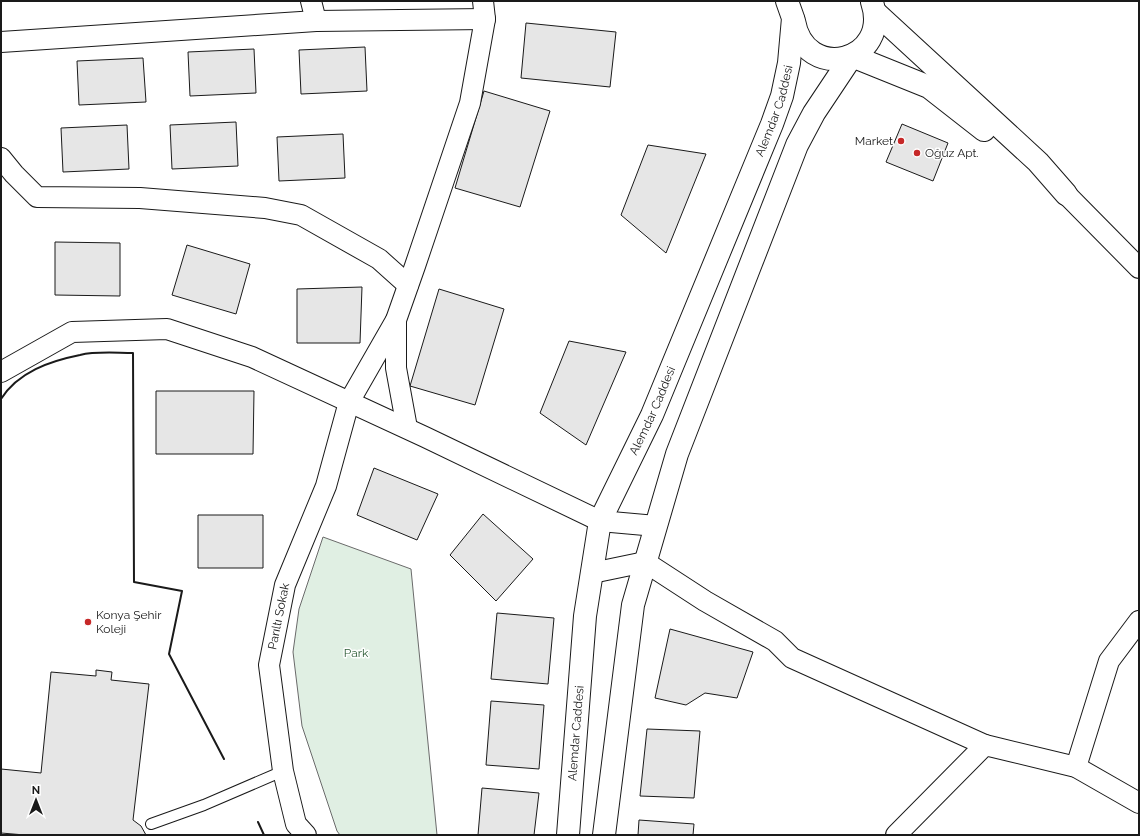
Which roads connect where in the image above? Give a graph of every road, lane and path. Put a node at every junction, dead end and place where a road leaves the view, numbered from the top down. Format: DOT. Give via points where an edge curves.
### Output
graph roads {
  1 [pos="311,1"];
  2 [pos="875,5"];
  3 [pos="793,7"];
  4 [pos="484,10"];
  5 [pos="316,21"];
  6 [pos="1,42"];
  7 [pos="852,56"];
  8 [pos="1,158"];
  9 [pos="1038,162"];
  10 [pos="1066,194"];
  11 [pos="1139,268"];
  12 [pos="408,285"];
  13 [pos="396,320"];
  14 [pos="1,372"];
  15 [pos="349,402"];
  16 [pos="407,428"];
  17 [pos="600,521"];
  18 [pos="656,526"];
  19 [pos="646,562"];
  20 [pos="592,573"];
  21 [pos="1139,621"];
  22 [pos="986,745"];
  23 [pos="1076,767"];
  24 [pos="283,771"];
  25 [pos="1139,803"];
  26 [pos="151,824"];
  27 [pos="306,835"];
  28 [pos="568,835"];
  29 [pos="604,835"];
  30 [pos="896,835"];
  1 -- 5 [label="street"];
  2 -- 7 [label="main road" via="876,22 868,42"];
  2 -- 9 [label="main road"];
  3 -- 7 [label="main road" via="796,32 802,44 812,53 825,59 839,60"];
  3 -- 17 [label="main road, Alemdar Caddesi" via="789,63 782,96 772,124 652,415"];
  4 -- 5 [label="street"];
  4 -- 12 [label="street" via="470,103"];
  5 -- 6 [label="street"];
  7 -- 9 [label="main road" via="929,87 996,140"];
  7 -- 18 [label="main road" via="825,95 797,145 677,454"];
  8 -- 12 [label="street" via="37,197 140,198 265,208 301,215 379,259"];
  9 -- 10 [label="main road"];
  10 -- 11 [label="street"];
  12 -- 13 [label="street"];
  13 -- 15 [label="street, Parıltı Sokak"];
  13 -- 16 [label="street" via="396,368"];
  14 -- 15 [label="street" via="72,332 168,329 252,357"];
  15 -- 16 [label="street"];
  15 -- 24 [label="street, Parıltı Sokak" via="326,486 285,585 269,665"];
  16 -- 17 [label="street"];
  17 -- 18 [label="street"];
  17 -- 20 [label="main road, Alemdar Caddesi"];
  18 -- 19 [label="main road"];
  19 -- 20 [label="street"];
  19 -- 22 [label="street" via="704,601 775,640 792,658"];
  19 -- 29 [label="main road" via="633,605"];
  20 -- 28 [label="main road, Alemdar Caddesi" via="585,616"];
  21 -- 23 [label="street" via="1109,661"];
  22 -- 23 [label="street"];
  22 -- 30 [label="street"];
  23 -- 25 [label="street"];
  24 -- 26 [label="lane" via="204,806"];
  24 -- 27 [label="street, Parıltı Sokak" via="296,824"];
}
